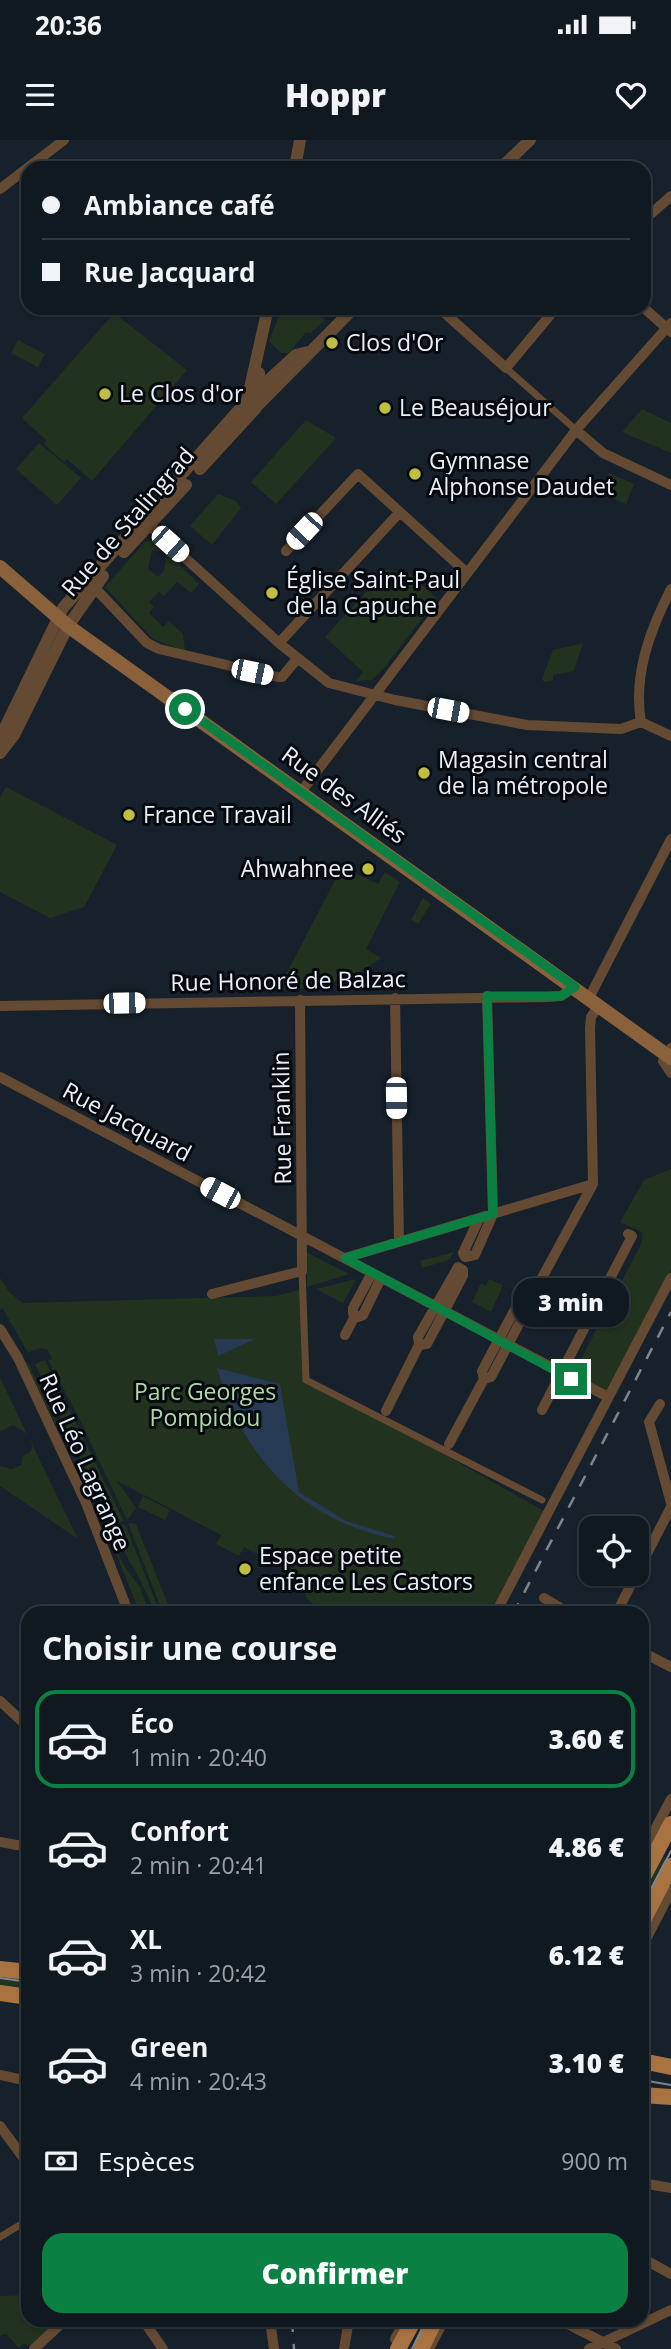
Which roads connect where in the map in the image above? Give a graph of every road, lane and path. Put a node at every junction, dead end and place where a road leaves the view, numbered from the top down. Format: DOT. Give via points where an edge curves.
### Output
graph roads {
  1 [pos="300,140"];
  2 [pos="530,140"];
  3 [pos="59,141"];
  4 [pos="34,161"];
  5 [pos="296,161"];
  6 [pos="508,161"];
  7 [pos="21,172"];
  8 [pos="0,189"];
  9 [pos="671,196"];
  10 [pos="651,214"];
  11 [pos="651,313"];
  12 [pos="267,315"];
  13 [pos="347,315"];
  14 [pos="447,315"];
  15 [pos="550,315"];
  16 [pos="669,327"];
  17 [pos="506,368"];
  18 [pos="262,385"];
  19 [pos="251,404"];
  20 [pos="576,430"];
  21 [pos="671,485"];
  22 [pos="399,513"];
  23 [pos="150,526"];
  24 [pos="286,551"];
  25 [pos="0,567"];
  26 [pos="466,572"];
  27 [pos="93,586"];
  28 [pos="671,589"];
  29 [pos="63,622"];
  30 [pos="279,643"];
  31 [pos="297,659"];
  32 [pos="374,694"];
  33 [pos="641,722"];
  34 [pos="671,736"];
  35 [pos="1,746"];
  36 [pos="301,792"];
  37 [pos="671,839"];
  38 [pos="575,987"];
  39 [pos="487,996"];
  40 [pos="395,998"];
  41 [pos="300,1000"];
  42 [pos="594,1001"];
  43 [pos="0,1006"];
  44 [pos="669,1053"];
  45 [pos="671,1073"];
  46 [pos="0,1077"];
  47 [pos="593,1184"];
  48 [pos="493,1214"];
  49 [pos="479,1219"];
  50 [pos="628,1234"];
  51 [pos="303,1236"];
  52 [pos="399,1242"];
  53 [pos="345,1258"];
  54 [pos="302,1271"];
  55 [pos="377,1275"];
  56 [pos="671,1278"];
  57 [pos="537,1287"];
  58 [pos="212,1294"];
  59 [pos="434,1306"];
  60 [pos="444,1312"];
  61 [pos="0,1329"];
  62 [pos="345,1335"];
  63 [pos="503,1342"];
  64 [pos="419,1345"];
  65 [pos="561,1373"];
  66 [pos="608,1397"];
  67 [pos="660,1404"];
  68 [pos="542,1410"];
  69 [pos="386,1411"];
  70 [pos="449,1444"];
  71 [pos="542,1500"];
  72 [pos="671,1505"];
  73 [pos="649,1549"];
  74 [pos="630,1586"];
  75 [pos="544,1598"];
  76 [pos="126,1606"];
  77 [pos="499,1606"];
  78 [pos="558,1606"];
  79 [pos="620,1606"];
  80 [pos="649,1656"];
  81 [pos="671,1667"];
  82 [pos="0,1701"];
  83 [pos="21,1720"];
  84 [pos="671,1799"];
  85 [pos="671,1824"];
  86 [pos="649,1840"];
  87 [pos="0,1842"];
  88 [pos="21,1846"];
  89 [pos="649,1866"];
  90 [pos="671,1866"];
  91 [pos="671,1891"];
  92 [pos="649,1908"];
  93 [pos="649,1933"];
  94 [pos="0,1969"];
  95 [pos="21,1971"];
  96 [pos="0,1994"];
  97 [pos="21,1996"];
  98 [pos="649,2062"];
  99 [pos="670,2066"];
  100 [pos="0,2075"];
  101 [pos="21,2080"];
  102 [pos="649,2096"];
  103 [pos="671,2097"];
  104 [pos="0,2126"];
  105 [pos="21,2154"];
  106 [pos="649,2184"];
  107 [pos="671,2188"];
  108 [pos="21,2224"];
  109 [pos="0,2237"];
  110 [pos="649,2262"];
  111 [pos="671,2274"];
  112 [pos="671,2310"];
  113 [pos="649,2321"];
  114 [pos="58,2327"];
  115 [pos="147,2327"];
  116 [pos="271,2327"];
  117 [pos="348,2327"];
  118 [pos="402,2327"];
  119 [pos="410,2327"];
  120 [pos="432,2327"];
  121 [pos="440,2327"];
  122 [pos="573,2327"];
  123 [pos="635,2327"];
  124 [pos="602,2343"];
  125 [pos="34,2349"];
  126 [pos="163,2349"];
  127 [pos="274,2349"];
  128 [pos="344,2349"];
  129 [pos="392,2349"];
  130 [pos="398,2349"];
  131 [pos="421,2349"];
  132 [pos="429,2349"];
  133 [pos="589,2349"];
  134 [pos="616,2349"];
  1 -- 5 [label="street"];
  2 -- 6 [label="street"];
  3 -- 4 [label="street"];
  7 -- 8 [label="street"];
  9 -- 10 [label="street"];
  11 -- 16 [label="street"];
  12 -- 18 [label="street, Rue de Stalingrad" via="258,358"];
  13 -- 18 [label="street" via="308,352 296,355"];
  14 -- 17 [label="street"];
  15 -- 17 [label="street"];
  16 -- 20 [label="street"];
  17 -- 20 [label="street"];
  18 -- 19 [label="street, Rue de Stalingrad"];
  18 -- 19 [label="street"];
  19 -- 23 [label="street, Rue de Stalingrad"];
  19 -- 29 [label="street, Rue de Stalingrad"];
  20 -- 21 [label="street" via="603,453"];
  20 -- 26 [label="street"];
  22 -- 24 [label="street" via="358,474"];
  22 -- 26 [label="street"];
  22 -- 30 [label="street"];
  23 -- 27 [label="street, Rue de Stalingrad"];
  23 -- 30 [label="street"];
  25 -- 29 [label="main road, Rue des Alliés"];
  26 -- 32 [label="street"];
  27 -- 29 [label="street, Rue de Stalingrad"];
  27 -- 31 [label="street" via="147,643 159,649 278,677"];
  28 -- 33 [label="street" via="643,657 638,693"];
  29 -- 35 [label="street, Rue de Stalingrad"];
  29 -- 36 [label="main road, Rue des Alliés"];
  30 -- 31 [label="street"];
  31 -- 32 [label="street" via="329,683"];
  32 -- 33 [label="street" via="527,725 621,729"];
  32 -- 36 [label="street"];
  33 -- 34 [label="street"];
  36 -- 38 [label="main road, Rue des Alliés"];
  37 -- 42 [label="street"];
  38 -- 39 [label="street, Rue Honoré de Balzac" via="561,996"];
  38 -- 42 [label="main road, Rue des Alliés"];
  39 -- 40 [label="street, Rue Honoré de Balzac"];
  39 -- 48 [label="street"];
  40 -- 41 [label="street, Rue Honoré de Balzac"];
  40 -- 52 [label="street"];
  41 -- 43 [label="street, Rue Honoré de Balzac"];
  41 -- 51 [label="street, Rue Franklin"];
  42 -- 44 [label="main road, Rue des Alliés"];
  42 -- 47 [label="street" via="590,1028"];
  44 -- 45 [label="street, Rue des Alliés" via="664,1064"];
  46 -- 51 [label="street, Rue Jacquard"];
  47 -- 48 [label="street"];
  47 -- 57 [label="street"];
  48 -- 49 [label="street"];
  48 -- 49 [label="street" via="475,1255 469,1258 463,1253"];
  49 -- 52 [label="street"];
  50 -- 65 [label="street" via="632,1236"];
  51 -- 53 [label="street, Rue Jacquard"];
  51 -- 54 [label="street, Rue Franklin"];
  52 -- 53 [label="street"];
  53 -- 55 [label="street, Rue Jacquard"];
  54 -- 58 [label="street"];
  54 -- 71 [label="street" via="306,1380"];
  55 -- 59 [label="street, Rue Jacquard"];
  55 -- 62 [label="street" via="353,1308 355,1316"];
  56 -- 66 [label="street"];
  59 -- 60 [label="street, Rue Jacquard"];
  59 -- 60 [label="street" via="454,1270 463,1270"];
  59 -- 64 [label="street" via="418,1337"];
  60 -- 63 [label="street, Rue Jacquard"];
  60 -- 64 [label="street" via="427,1344"];
  61 -- 76 [label="street, Rue Léo Lagrange" via="86,1503"];
  63 -- 65 [label="street, Rue Jacquard"];
  63 -- 70 [label="street" via="491,1377 484,1379"];
  64 -- 69 [label="street"];
  65 -- 66 [label="street, Rue Jacquard"];
  65 -- 68 [label="street"];
  66 -- 77 [label="street"];
  67 -- 72 [label="street" via="649,1422"];
  72 -- 73 [label="street"];
  74 -- 79 [label="street"];
  75 -- 78 [label="street"];
  80 -- 81 [label="street"];
  82 -- 83 [label="street"];
  84 -- 86 [label="street"];
  85 -- 89 [label="main road"];
  87 -- 88 [label="street"];
  90 -- 92 [label="main road"];
  91 -- 93 [label="street"];
  94 -- 95 [label="main road"];
  96 -- 97 [label="main road"];
  98 -- 99 [label="main road"];
  100 -- 101 [label="street"];
  102 -- 103 [label="main road"];
  104 -- 105 [label="street"];
  106 -- 107 [label="street"];
  108 -- 109 [label="street"];
  110 -- 111 [label="street"];
  112 -- 113 [label="street"];
  114 -- 125 [label="street"];
  115 -- 126 [label="street"];
  116 -- 127 [label="street"];
  117 -- 128 [label="street"];
  118 -- 129 [label="street"];
  119 -- 130 [label="main road"];
  120 -- 131 [label="main road"];
  121 -- 132 [label="street"];
  122 -- 124 [label="street"];
  123 -- 124 [label="street"];
  124 -- 133 [label="street"];
  124 -- 134 [label="street"];
}
